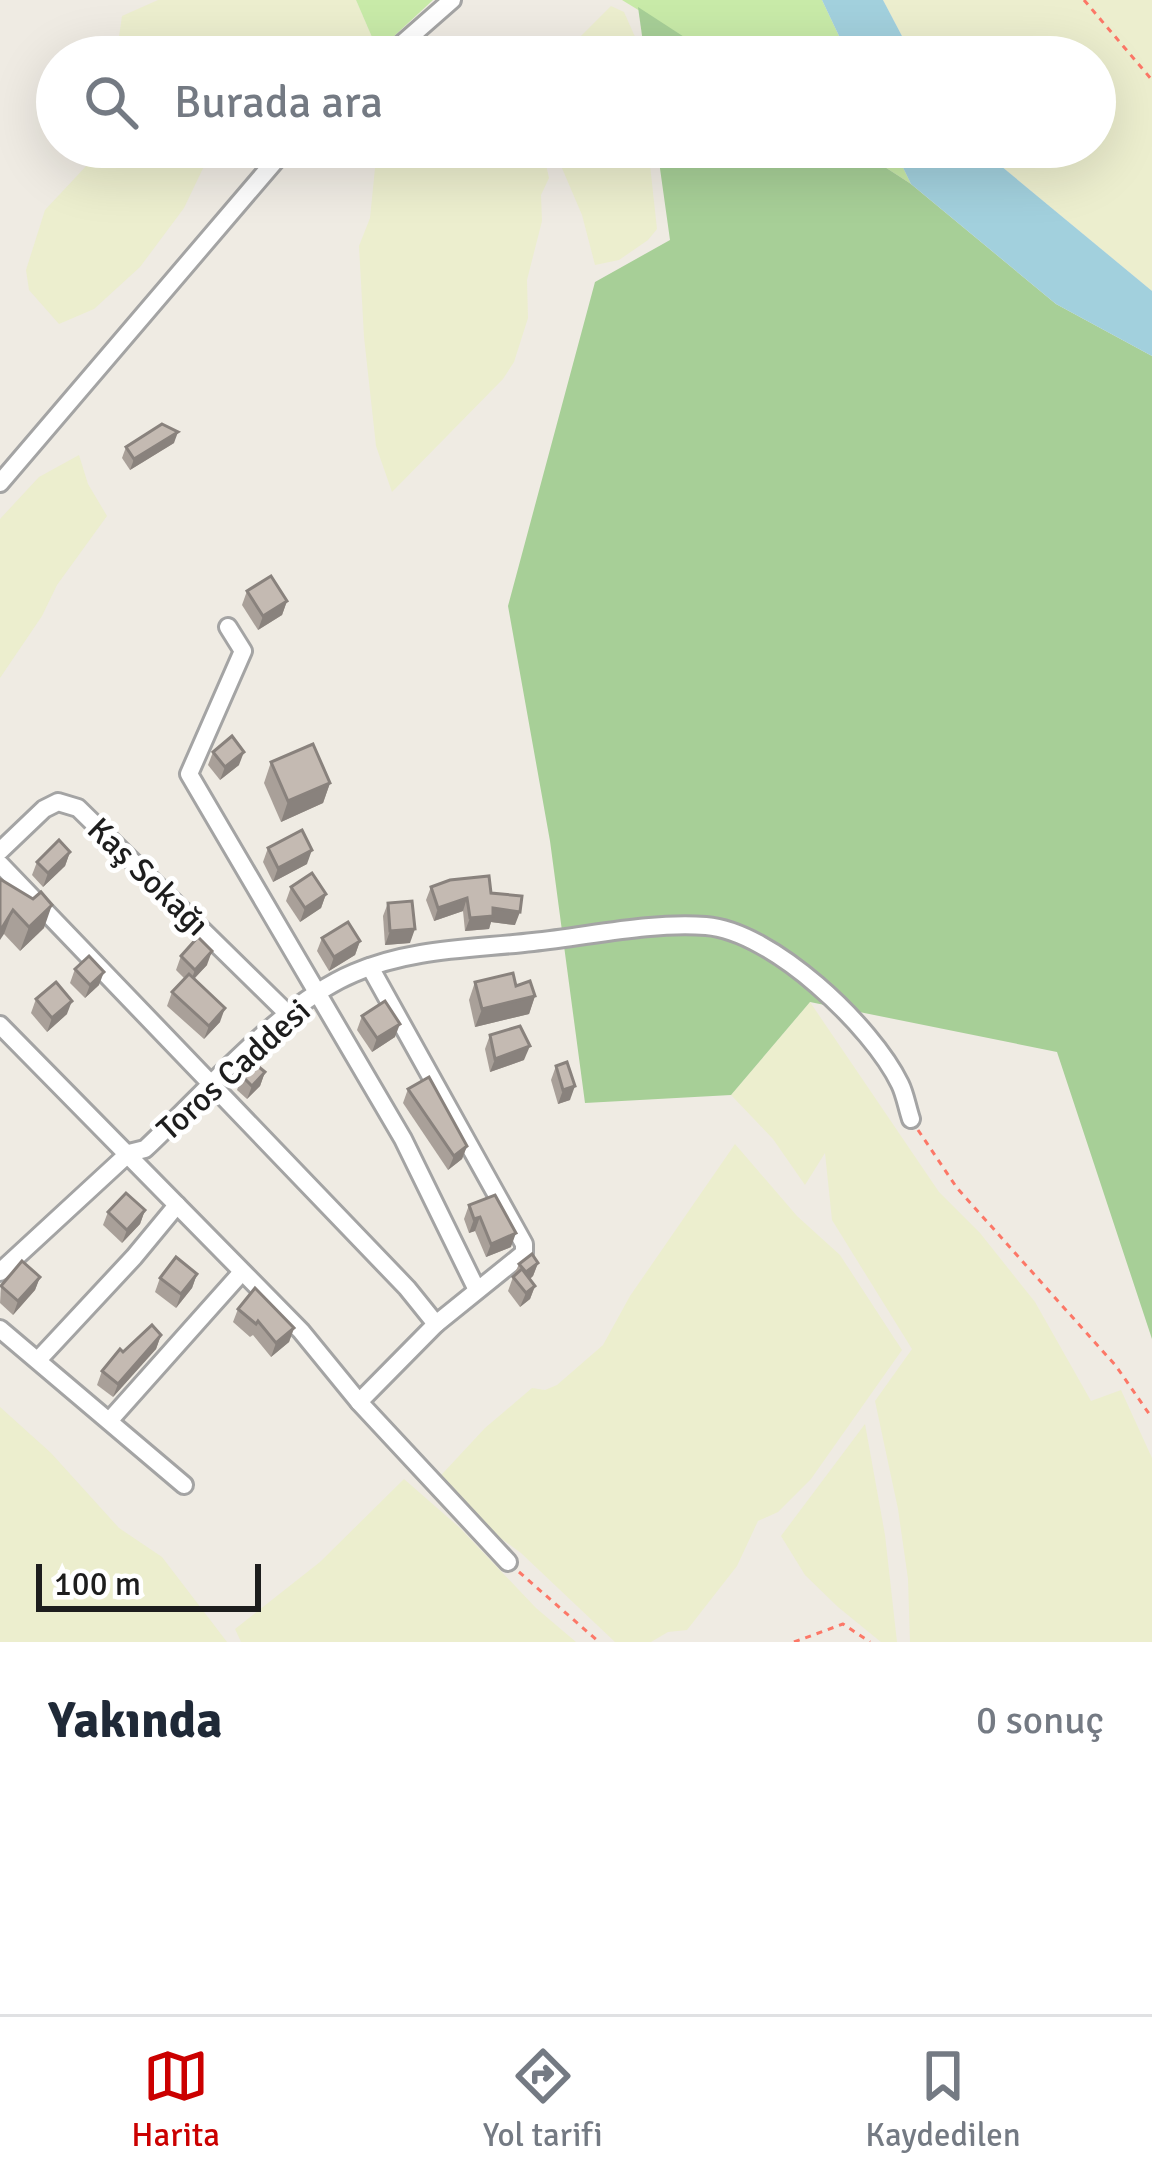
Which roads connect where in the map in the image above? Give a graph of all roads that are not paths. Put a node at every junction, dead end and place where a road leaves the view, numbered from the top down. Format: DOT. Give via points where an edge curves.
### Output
graph roads {
  1 [pos="452,0"];
  2 [pos="411,36"];
  3 [pos="269,168"];
  4 [pos="0,483"];
  5 [pos="228,627"];
  6 [pos="0,851"];
  7 [pos="0,864"];
  8 [pos="370,968"];
  9 [pos="316,994"];
  10 [pos="288,1014"];
  11 [pos="0,1025"];
  12 [pos="213,1086"];
  13 [pos="911,1118"];
  14 [pos="129,1153"];
  15 [pos="177,1204"];
  16 [pos="0,1272"];
  17 [pos="242,1272"];
  18 [pos="476,1288"];
  19 [pos="436,1324"];
  20 [pos="0,1329"];
  21 [pos="38,1360"];
  22 [pos="359,1402"];
  23 [pos="110,1420"];
  24 [pos="184,1485"];
  25 [pos="508,1562"];
  1 -- 2 [label="street"];
  3 -- 4 [label="street"];
  5 -- 9 [label="street, Toros Caddesi" via="242,651 190,774"];
  6 -- 10 [label="street, Kaş Sokağı" via="44,809 58,802 78,808"];
  7 -- 12 [label="street"];
  8 -- 9 [label="street"];
  8 -- 13 [label="street" via="442,950 711,926 763,945 858,1024 899,1083"];
  8 -- 18 [label="street" via="524,1244 524,1253"];
  9 -- 10 [label="street, Toros Caddesi"];
  9 -- 18 [label="street" via="403,1139"];
  10 -- 12 [label="street, Toros Caddesi"];
  11 -- 14 [label="street"];
  12 -- 14 [label="street, Toros Caddesi" via="145,1149"];
  12 -- 19 [label="street"];
  14 -- 15 [label="street"];
  14 -- 16 [label="street, Toros Caddesi"];
  15 -- 17 [label="street"];
  15 -- 21 [label="street"];
  17 -- 22 [label="street"];
  17 -- 23 [label="street"];
  18 -- 19 [label="street"];
  19 -- 22 [label="street"];
  20 -- 21 [label="street"];
  21 -- 23 [label="street"];
  22 -- 25 [label="street"];
  23 -- 24 [label="street"];
}
